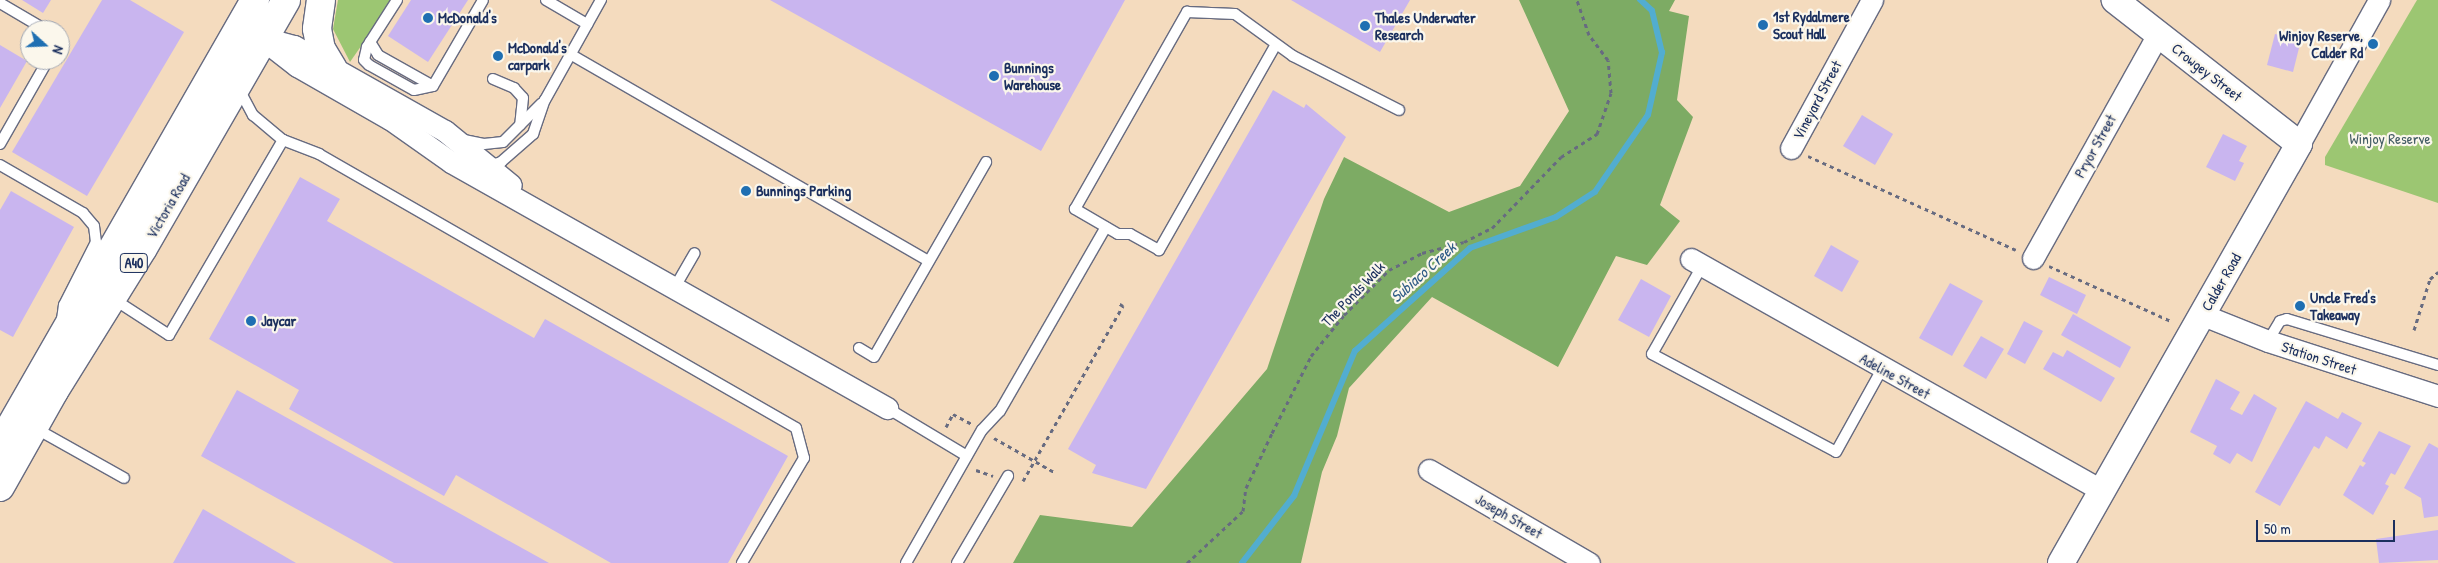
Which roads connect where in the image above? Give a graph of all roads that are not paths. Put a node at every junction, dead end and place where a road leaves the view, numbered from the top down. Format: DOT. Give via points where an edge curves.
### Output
graph roads {
  1 [pos="255,0"];
  2 [pos="286,0"];
  3 [pos="321,0"];
  4 [pos="397,0"];
  5 [pos="483,0"];
  6 [pos="546,0"];
  7 [pos="601,0"];
  8 [pos="1872,0"];
  9 [pos="2115,0"];
  10 [pos="2379,0"];
  11 [pos="0,3"];
  12 [pos="29,20"];
  13 [pos="241,24"];
  14 [pos="587,24"];
  15 [pos="2158,34"];
  16 [pos="264,38"];
  17 [pos="1275,46"];
  18 [pos="570,54"];
  19 [pos="333,69"];
  20 [pos="42,70"];
  21 [pos="493,78"];
  22 [pos="237,86"];
  23 [pos="545,100"];
  24 [pos="1399,110"];
  25 [pos="518,128"];
  26 [pos="445,131"];
  27 [pos="283,140"];
  28 [pos="0,144"];
  29 [pos="2299,144"];
  30 [pos="1791,148"];
  31 [pos="451,162"];
  32 [pos="986,162"];
  33 [pos="0,165"];
  34 [pos="488,166"];
  35 [pos="533,206"];
  36 [pos="1106,227"];
  37 [pos="695,253"];
  38 [pos="2033,258"];
  39 [pos="929,261"];
  40 [pos="1696,262"];
  41 [pos="675,287"];
  42 [pos="112,298"];
  43 [pos="2202,315"];
  44 [pos="59,340"];
  45 [pos="2268,341"];
  46 [pos="859,348"];
  47 [pos="2438,365"];
  48 [pos="1882,369"];
  49 [pos="2438,396"];
  50 [pos="887,408"];
  51 [pos="34,427"];
  52 [pos="0,445"];
  53 [pos="965,460"];
  54 [pos="1429,470"];
  55 [pos="124,478"];
  56 [pos="1006,479"];
  57 [pos="0,487"];
  58 [pos="2102,491"];
  59 [pos="742,563"];
  60 [pos="906,563"];
  61 [pos="957,563"];
  62 [pos="1589,563"];
  63 [pos="2061,563"];
  1 -- 13 [label="highway, Victoria Road / A40"];
  2 -- 16 [label="highway, Victoria Road / A40"];
  3 -- 19 [label="highway" via="317,29 322,49"];
  4 -- 5 [label="lane" via="364,55 369,65 414,90 433,86"];
  6 -- 14 [label="lane"];
  7 -- 14 [label="lane"];
  8 -- 30 [label="street, Vineyard Street"];
  9 -- 15 [label="street, Crowgey Street"];
  10 -- 29 [label="street, Calder Road"];
  11 -- 12 [label="lane"];
  13 -- 16 [label="street"];
  13 -- 44 [label="highway, Victoria Road / A40"];
  14 -- 18 [label="lane"];
  15 -- 29 [label="street, Crowgey Street"];
  15 -- 38 [label="street, Pryor Street"];
  16 -- 19 [label="street" via="294,46"];
  16 -- 22 [label="highway, Victoria Road / A40"];
  16 -- 31 [label="street" via="297,66 390,119"];
  17 -- 24 [label="lane"];
  17 -- 36 [label="lane" via="1159,250 1130,234 1118,234"];
  17 -- 36 [label="lane" via="1235,14 1186,12 1074,209"];
  18 -- 23 [label="lane"];
  18 -- 39 [label="lane"];
  19 -- 26 [label="street"];
  20 -- 28 [label="lane"];
  21 -- 25 [label="lane" via="514,88 522,98"];
  22 -- 27 [label="lane" via="253,115"];
  22 -- 42 [label="highway, Victoria Road / A40"];
  23 -- 25 [label="lane"];
  23 -- 34 [label="lane" via="532,134 523,146 501,162"];
  25 -- 26 [label="lane" via="503,142 484,144 472,143"];
  26 -- 34 [label="street"];
  27 -- 42 [label="lane" via="169,335"];
  27 -- 59 [label="lane" via="319,154 796,428 804,458"];
  29 -- 43 [label="street, Calder Road"];
  31 -- 34 [label="lane"];
  31 -- 35 [label="street"];
  32 -- 39 [label="lane"];
  33 -- 44 [label="lane" via="83,212 94,226 96,242 64,305"];
  34 -- 35 [label="street"];
  35 -- 41 [label="street"];
  36 -- 53 [label="lane" via="1000,411 982,430"];
  37 -- 41 [label="lane"];
  39 -- 46 [label="lane" via="874,357"];
  40 -- 48 [label="street, Adeline Street"];
  40 -- 48 [label="lane" via="1652,354 1836,452"];
  41 -- 50 [label="street"];
  42 -- 51 [label="highway, Victoria Road / A40"];
  43 -- 45 [label="street, Station Street"];
  43 -- 58 [label="street, Calder Road"];
  44 -- 52 [label="highway, Victoria Road / A40"];
  45 -- 47 [label="lane" via="2280,321 2287,319"];
  45 -- 49 [label="street, Station Street"];
  48 -- 58 [label="street, Adeline Street"];
  50 -- 53 [label="lane"];
  51 -- 55 [label="lane"];
  51 -- 57 [label="highway, Victoria Road / A40"];
  53 -- 60 [label="lane"];
  54 -- 62 [label="street, Joseph Street"];
  56 -- 61 [label="lane"];
  58 -- 63 [label="street, Calder Road"];
}
